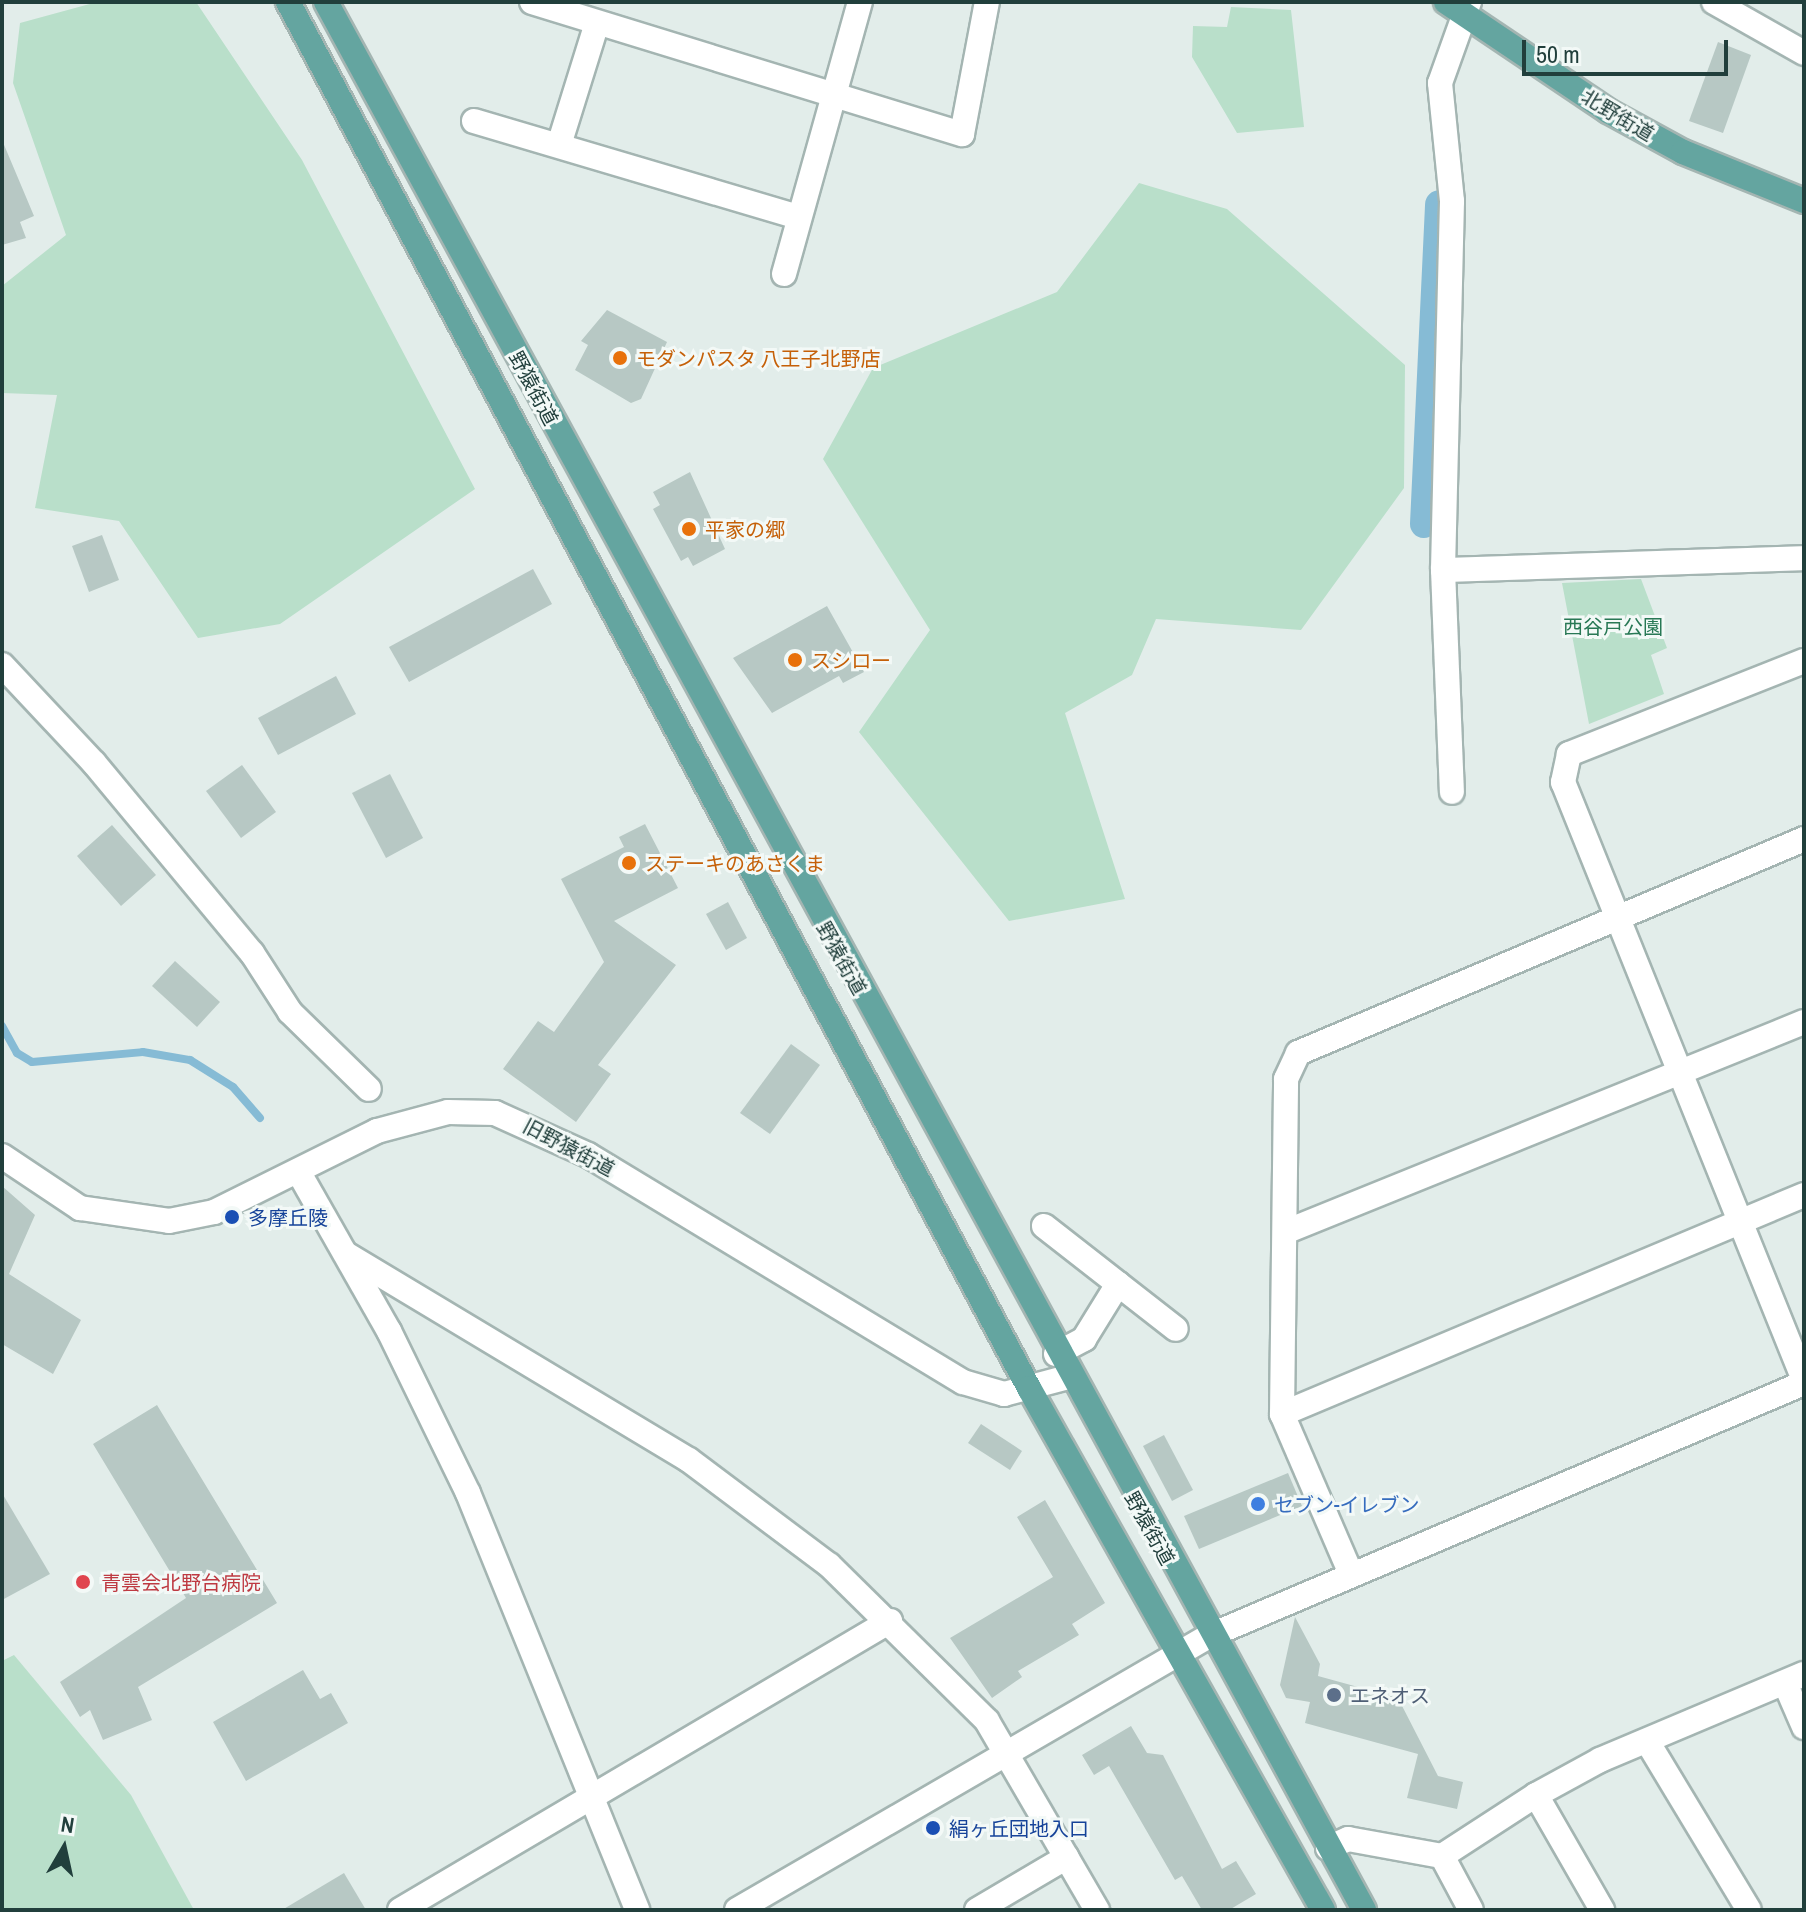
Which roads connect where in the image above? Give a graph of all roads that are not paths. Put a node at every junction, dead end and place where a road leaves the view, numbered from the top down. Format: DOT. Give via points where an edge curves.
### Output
graph roads {
  1 [pos="288,2"];
  2 [pos="326,2"];
  3 [pos="532,2"];
  4 [pos="860,2"];
  5 [pos="987,2"];
  6 [pos="1714,2"];
  7 [pos="1459,6"];
  8 [pos="596,26"];
  9 [pos="1804,53"];
  10 [pos="833,97"];
  11 [pos="474,121"];
  12 [pos="559,145"];
  13 [pos="1804,201"];
  14 [pos="799,217"];
  15 [pos="784,274"];
  16 [pos="1804,558"];
  17 [pos="1443,570"];
  18 [pos="1804,661"];
  19 [pos="2,665"];
  20 [pos="1452,792"];
  21 [pos="1804,839"];
  22 [pos="1618,914"];
  23 [pos="1804,1022"];
  24 [pos="1679,1074"];
  25 [pos="369,1089"];
  26 [pos="2,1156"];
  27 [pos="298,1171"];
  28 [pos="1804,1195"];
  29 [pos="1742,1221"];
  30 [pos="1044,1226"];
  31 [pos="1285,1232"];
  32 [pos="346,1254"];
  33 [pos="1118,1284"];
  34 [pos="1176,1329"];
  35 [pos="1056,1354"];
  36 [pos="1068,1377"];
  37 [pos="1804,1381"];
  38 [pos="1029,1388"];
  39 [pos="1282,1414"];
  40 [pos="1351,1574"];
  41 [pos="890,1621"];
  42 [pos="1209,1636"];
  43 [pos="1175,1655"];
  44 [pos="1794,1679"];
  45 [pos="1804,1727"];
  46 [pos="1647,1741"];
  47 [pos="1007,1753"];
  48 [pos="1536,1795"];
  49 [pos="592,1798"];
  50 [pos="1328,1848"];
  51 [pos="1442,1856"];
  52 [pos="1067,1857"];
  53 [pos="400,1910"];
  54 [pos="637,1910"];
  55 [pos="737,1910"];
  56 [pos="977,1910"];
  57 [pos="1097,1910"];
  58 [pos="1323,1910"];
  59 [pos="1364,1910"];
  60 [pos="1471,1910"];
  61 [pos="1602,1910"];
  62 [pos="1749,1910"];
  1 -- 38 [label="main road, 野猿街道"];
  2 -- 35 [label="main road, 野猿街道"];
  3 -- 8 [label="street"];
  4 -- 10 [label="street"];
  5 -- 10 [label="street" via="962,134"];
  6 -- 9 [label="street"];
  7 -- 13 [label="main road, 北野街道" via="1670,146"];
  7 -- 17 [label="street" via="1440,83 1452,201"];
  8 -- 10 [label="street"];
  8 -- 12 [label="street"];
  10 -- 14 [label="street"];
  11 -- 12 [label="street"];
  12 -- 14 [label="street"];
  14 -- 15 [label="street"];
  16 -- 17 [label="street"];
  17 -- 20 [label="street"];
  18 -- 22 [label="street" via="1569,754 1563,782"];
  19 -- 25 [label="street" via="104,775 252,953 290,1012"];
  21 -- 22 [label="street"];
  22 -- 24 [label="street"];
  22 -- 31 [label="street" via="1298,1053 1286,1079"];
  23 -- 24 [label="street"];
  24 -- 29 [label="street"];
  24 -- 31 [label="street"];
  26 -- 27 [label="street, 旧野猿街道" via="80,1208 169,1221 214,1212"];
  27 -- 32 [label="street"];
  27 -- 38 [label="street, 旧野猿街道" via="377,1131 448,1112 530,1123 945,1372 1004,1394"];
  28 -- 29 [label="street"];
  29 -- 37 [label="street"];
  29 -- 39 [label="street"];
  30 -- 33 [label="street"];
  31 -- 39 [label="street"];
  32 -- 41 [label="street" via="689,1460 829,1565"];
  32 -- 49 [label="street" via="468,1493"];
  33 -- 34 [label="street"];
  33 -- 35 [label="street" via="1084,1339"];
  35 -- 36 [label="main road, 野猿街道"];
  36 -- 38 [label="street, 旧野猿街道"];
  36 -- 42 [label="main road, 野猿街道"];
  37 -- 40 [label="street"];
  38 -- 43 [label="main road, 野猿街道"];
  39 -- 40 [label="street"];
  40 -- 42 [label="street"];
  41 -- 47 [label="street" via="987,1721"];
  41 -- 49 [label="street"];
  42 -- 43 [label="street"];
  42 -- 50 [label="main road, 野猿街道"];
  43 -- 47 [label="street"];
  43 -- 58 [label="main road, 野猿街道"];
  44 -- 45 [label="street"];
  44 -- 46 [label="street"];
  46 -- 48 [label="street"];
  46 -- 62 [label="street"];
  47 -- 52 [label="street"];
  47 -- 55 [label="street"];
  48 -- 51 [label="street"];
  48 -- 61 [label="street"];
  49 -- 53 [label="street"];
  49 -- 54 [label="street"];
  50 -- 51 [label="street" via="1348,1839"];
  50 -- 59 [label="main road, 野猿街道"];
  51 -- 60 [label="street"];
  52 -- 56 [label="street"];
  52 -- 57 [label="street"];
}
